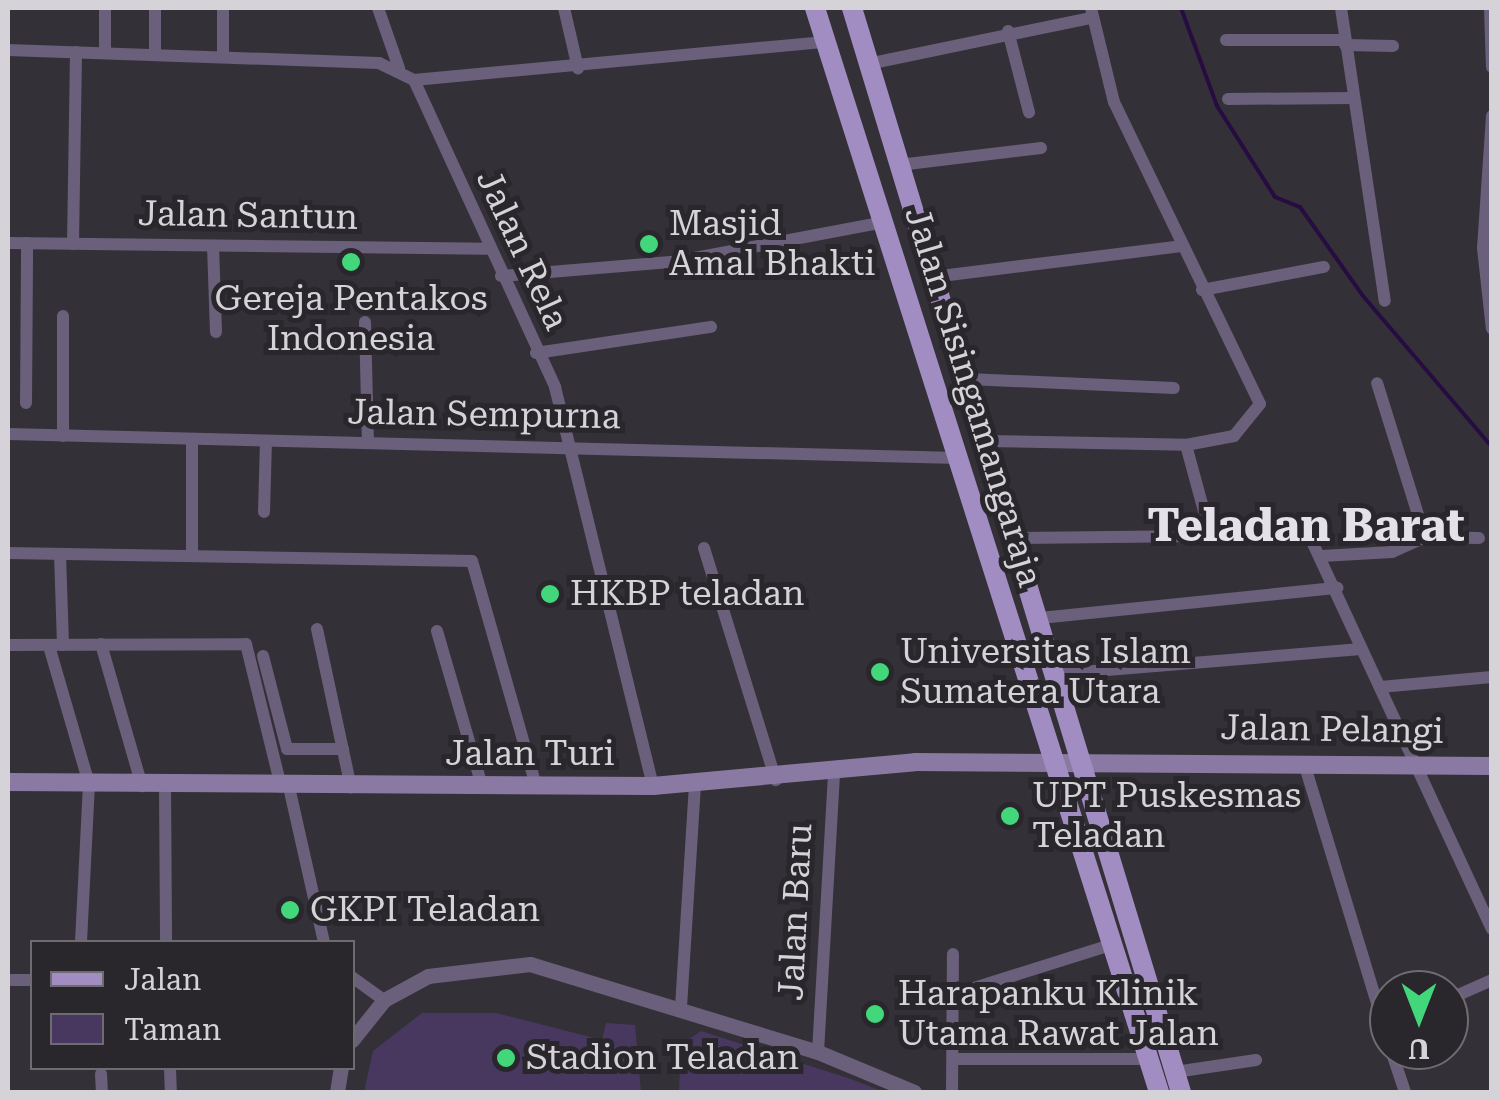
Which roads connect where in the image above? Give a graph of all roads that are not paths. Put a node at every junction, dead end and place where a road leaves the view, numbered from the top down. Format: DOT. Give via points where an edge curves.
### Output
graph roads {
  1 [pos="105,8"];
  2 [pos="155,8"];
  3 [pos="223,8"];
  4 [pos="378,8"];
  5 [pos="564,8"];
  6 [pos="814,8"];
  7 [pos="852,8"];
  8 [pos="1341,8"];
  9 [pos="1490,8"];
  10 [pos="1091,13"];
  11 [pos="1008,30"];
  12 [pos="1226,40"];
  13 [pos="825,42"];
  14 [pos="1345,42"];
  15 [pos="1393,46"];
  16 [pos="8,50"];
  17 [pos="76,52"];
  18 [pos="105,53"];
  19 [pos="155,54"];
  20 [pos="222,56"];
  21 [pos="868,64"];
  22 [pos="398,68"];
  23 [pos="578,68"];
  24 [pos="1492,68"];
  25 [pos="414,80"];
  26 [pos="1228,98"];
  27 [pos="1354,98"];
  28 [pos="1029,112"];
  29 [pos="1492,116"];
  30 [pos="1041,148"];
  31 [pos="898,166"];
  32 [pos="885,222"];
  33 [pos="8,242"];
  34 [pos="27,243"];
  35 [pos="73,244"];
  36 [pos="213,246"];
  37 [pos="1181,246"];
  38 [pos="487,249"];
  39 [pos="1324,267"];
  40 [pos="500,276"];
  41 [pos="933,277"];
  42 [pos="1202,290"];
  43 [pos="1385,301"];
  44 [pos="63,316"];
  45 [pos="365,322"];
  46 [pos="710,327"];
  47 [pos="1492,328"];
  48 [pos="216,332"];
  49 [pos="536,352"];
  50 [pos="968,379"];
  51 [pos="1377,383"];
  52 [pos="1174,388"];
  53 [pos="26,402"];
  54 [pos="8,434"];
  55 [pos="64,436"];
  56 [pos="192,440"];
  57 [pos="368,440"];
  58 [pos="986,441"];
  59 [pos="266,442"];
  60 [pos="573,445"];
  61 [pos="1186,445"];
  62 [pos="958,458"];
  63 [pos="264,512"];
  64 [pos="1018,538"];
  65 [pos="1211,538"];
  66 [pos="1480,538"];
  67 [pos="1413,541"];
  68 [pos="704,548"];
  69 [pos="8,553"];
  70 [pos="60,554"];
  71 [pos="192,556"];
  72 [pos="1322,556"];
  73 [pos="1337,588"];
  74 [pos="1040,618"];
  75 [pos="317,629"];
  76 [pos="437,631"];
  77 [pos="101,644"];
  78 [pos="8,645"];
  79 [pos="56,646"];
  80 [pos="1361,648"];
  81 [pos="263,656"];
  82 [pos="1058,674"];
  83 [pos="1492,677"];
  84 [pos="1380,686"];
  85 [pos="343,748"];
  86 [pos="1079,760"];
  87 [pos="1051,761"];
  88 [pos="1304,763"];
  89 [pos="1414,765"];
  90 [pos="1492,766"];
  91 [pos="834,774"];
  92 [pos="776,780"];
  93 [pos="8,782"];
  94 [pos="90,784"];
  95 [pos="694,785"];
  96 [pos="142,786"];
  97 [pos="165,786"];
  98 [pos="351,786"];
  99 [pos="482,786"];
  100 [pos="536,786"];
  101 [pos="653,786"];
  102 [pos="285,788"];
  103 [pos="1492,929"];
  104 [pos="82,940"];
  105 [pos="166,940"];
  106 [pos="323,940"];
  107 [pos="1110,946"];
  108 [pos="954,954"];
  109 [pos="1369,971"];
  110 [pos="355,979"];
  111 [pos="955,994"];
  112 [pos="384,1000"];
  113 [pos="681,1007"];
  114 [pos="355,1036"];
  115 [pos="818,1052"];
  116 [pos="956,1058"];
  117 [pos="1149,1058"];
  118 [pos="1256,1060"];
  119 [pos="1175,1072"];
  120 [pos="101,1074"];
  121 [pos="102,1092"];
  122 [pos="914,1092"];
  123 [pos="952,1092"];
  124 [pos="1159,1092"];
  125 [pos="1181,1092"];
  1 -- 18 [label="street"];
  2 -- 19 [label="street"];
  3 -- 20 [label="street"];
  4 -- 22 [label="street"];
  5 -- 23 [label="street"];
  6 -- 13 [label="main road, Jalan Sisingamangaraja"];
  7 -- 21 [label="main road, Jalan Sisingamangaraja"];
  8 -- 14 [label="street"];
  9 -- 24 [label="street"];
  10 -- 11 [label="street"];
  10 -- 37 [label="street" via="1106,82"];
  11 -- 21 [label="street"];
  11 -- 28 [label="street"];
  12 -- 14 [label="street"];
  13 -- 23 [label="street"];
  13 -- 32 [label="main road, Jalan Sisingamangaraja"];
  14 -- 15 [label="street"];
  14 -- 27 [label="street"];
  16 -- 17 [label="street"];
  17 -- 18 [label="street"];
  17 -- 35 [label="street"];
  18 -- 19 [label="street"];
  19 -- 20 [label="street"];
  20 -- 22 [label="street"];
  21 -- 31 [label="main road, Jalan Sisingamangaraja"];
  22 -- 25 [label="street"];
  23 -- 25 [label="street"];
  25 -- 38 [label="street, Jalan Rela"];
  26 -- 27 [label="street"];
  27 -- 43 [label="street"];
  29 -- 47 [label="street" via="1483,248"];
  30 -- 31 [label="street"];
  31 -- 41 [label="main road, Jalan Sisingamangaraja"];
  32 -- 40 [label="street" via="674,262"];
  32 -- 62 [label="main road, Jalan Sisingamangaraja"];
  33 -- 34 [label="street, Jalan Santun"];
  34 -- 35 [label="street, Jalan Santun"];
  34 -- 53 [label="street"];
  35 -- 36 [label="street, Jalan Santun"];
  36 -- 38 [label="street, Jalan Santun"];
  36 -- 48 [label="street"];
  37 -- 41 [label="street"];
  37 -- 42 [label="street"];
  38 -- 40 [label="street, Jalan Rela"];
  39 -- 42 [label="street"];
  40 -- 49 [label="street, Jalan Rela"];
  41 -- 50 [label="main road, Jalan Sisingamangaraja"];
  42 -- 61 [label="street" via="1260,404 1234,436"];
  44 -- 55 [label="street"];
  45 -- 57 [label="street"];
  46 -- 49 [label="street"];
  49 -- 60 [label="street, Jalan Rela"];
  50 -- 52 [label="street"];
  50 -- 58 [label="main road, Jalan Sisingamangaraja"];
  51 -- 67 [label="street"];
  54 -- 55 [label="street, Jalan Sempurna"];
  55 -- 56 [label="street, Jalan Sempurna"];
  56 -- 59 [label="street, Jalan Sempurna"];
  56 -- 71 [label="street"];
  57 -- 59 [label="street, Jalan Sempurna"];
  57 -- 60 [label="street, Jalan Sempurna"];
  58 -- 61 [label="street"];
  58 -- 64 [label="main road, Jalan Sisingamangaraja"];
  59 -- 63 [label="street"];
  60 -- 62 [label="street, Jalan Sempurna"];
  60 -- 101 [label="street, Jalan Rela"];
  61 -- 65 [label="street"];
  62 -- 87 [label="main road, Jalan Sisingamangaraja"];
  64 -- 65 [label="street"];
  64 -- 74 [label="main road, Jalan Sisingamangaraja"];
  65 -- 72 [label="street" via="1309,535"];
  66 -- 67 [label="street"];
  67 -- 72 [label="street"];
  68 -- 92 [label="street"];
  69 -- 70 [label="street"];
  70 -- 71 [label="street"];
  70 -- 79 [label="street"];
  71 -- 100 [label="street" via="476,564 490,642"];
  72 -- 73 [label="street"];
  73 -- 74 [label="street"];
  73 -- 80 [label="street"];
  74 -- 82 [label="main road, Jalan Sisingamangaraja"];
  75 -- 85 [label="street"];
  76 -- 99 [label="street"];
  77 -- 79 [label="street"];
  77 -- 96 [label="street"];
  77 -- 102 [label="street" via="248,645"];
  78 -- 79 [label="street"];
  79 -- 94 [label="street"];
  80 -- 82 [label="street"];
  80 -- 84 [label="street"];
  81 -- 85 [label="street" via="287,749"];
  82 -- 86 [label="main road, Jalan Sisingamangaraja"];
  83 -- 84 [label="street"];
  84 -- 89 [label="street"];
  85 -- 98 [label="street"];
  86 -- 87 [label="main road, Jalan Pelangi"];
  86 -- 88 [label="main road, Jalan Pelangi"];
  86 -- 119 [label="main road, Jalan Sisingamangaraja"];
  87 -- 91 [label="main road, Jalan Turi" via="915,762"];
  87 -- 107 [label="main road, Jalan Sisingamangaraja"];
  88 -- 89 [label="main road, Jalan Pelangi"];
  88 -- 109 [label="street"];
  89 -- 90 [label="main road, Jalan Pelangi"];
  89 -- 103 [label="street"];
  91 -- 92 [label="main road, Jalan Turi"];
  91 -- 115 [label="street, Jalan Baru"];
  92 -- 95 [label="main road, Jalan Turi"];
  93 -- 94 [label="main road, Jalan Turi"];
  94 -- 96 [label="main road, Jalan Turi"];
  94 -- 104 [label="street"];
  95 -- 101 [label="main road, Jalan Turi"];
  95 -- 113 [label="street"];
  96 -- 97 [label="main road, Jalan Turi"];
  97 -- 102 [label="main road, Jalan Turi"];
  97 -- 105 [label="street"];
  98 -- 99 [label="main road, Jalan Turi"];
  98 -- 102 [label="main road, Jalan Turi"];
  99 -- 100 [label="main road, Jalan Turi"];
  100 -- 101 [label="main road, Jalan Turi"];
  102 -- 106 [label="street"];
  107 -- 111 [label="street"];
  107 -- 117 [label="main road, Jalan Sisingamangaraja"];
  108 -- 111 [label="street"];
  110 -- 112 [label="street"];
  111 -- 116 [label="street"];
  112 -- 113 [label="street" via="428,976 530,964"];
  112 -- 114 [label="street"];
  113 -- 115 [label="street"];
  115 -- 122 [label="street"];
  116 -- 117 [label="street"];
  116 -- 123 [label="street"];
  117 -- 124 [label="main road, Jalan Sisingamangaraja"];
  118 -- 119 [label="street"];
  119 -- 125 [label="main road, Jalan Sisingamangaraja"];
  120 -- 121 [label="street"];
}
